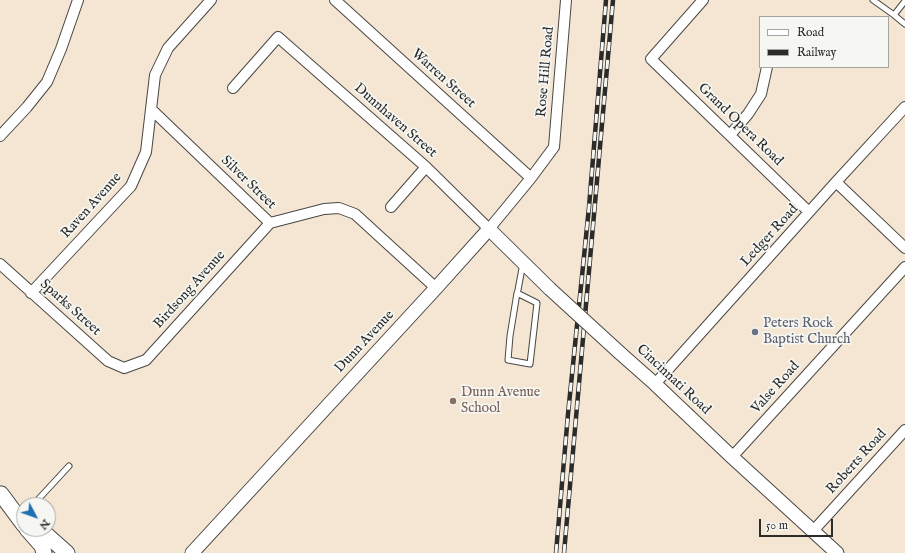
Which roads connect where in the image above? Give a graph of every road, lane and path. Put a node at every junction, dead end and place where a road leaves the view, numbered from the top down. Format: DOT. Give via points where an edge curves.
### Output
graph roads {
  1 [pos="78,0"];
  2 [pos="212,0"];
  3 [pos="335,0"];
  4 [pos="566,0"];
  5 [pos="702,0"];
  6 [pos="873,0"];
  7 [pos="905,2"];
  8 [pos="894,15"];
  9 [pos="905,24"];
  10 [pos="767,68"];
  11 [pos="234,88"];
  12 [pos="905,107"];
  13 [pos="151,109"];
  14 [pos="730,135"];
  15 [pos="0,136"];
  16 [pos="554,147"];
  17 [pos="426,166"];
  18 [pos="531,178"];
  19 [pos="836,182"];
  20 [pos="391,207"];
  21 [pos="810,212"];
  22 [pos="270,223"];
  23 [pos="489,229"];
  24 [pos="905,248"];
  25 [pos="523,262"];
  26 [pos="0,264"];
  27 [pos="905,267"];
  28 [pos="436,288"];
  29 [pos="31,293"];
  30 [pos="517,293"];
  31 [pos="124,368"];
  32 [pos="655,384"];
  33 [pos="905,430"];
  34 [pos="732,457"];
  35 [pos="69,466"];
  36 [pos="1,494"];
  37 [pos="40,497"];
  38 [pos="16,508"];
  39 [pos="16,514"];
  40 [pos="813,531"];
  41 [pos="34,537"];
  42 [pos="49,537"];
  43 [pos="44,553"];
  44 [pos="67,553"];
  45 [pos="192,553"];
  46 [pos="836,553"];
  1 -- 15 [label="street" via="47,82"];
  2 -- 13 [label="street, Raven Avenue" via="168,48 155,75"];
  3 -- 18 [label="street, Warren Street"];
  4 -- 16 [label="street, Rose Hill Road"];
  5 -- 14 [label="street, Grand Opera Road" via="651,59"];
  6 -- 8 [label="lane"];
  7 -- 8 [label="lane"];
  8 -- 9 [label="lane"];
  10 -- 14 [label="street" via="760,94 748,114"];
  11 -- 17 [label="street, Dunnhaven Street" via="278,37"];
  12 -- 19 [label="street, Ledger Road"];
  13 -- 22 [label="street, Silver Street"];
  13 -- 29 [label="street, Raven Avenue" via="146,152 131,186"];
  14 -- 21 [label="street, Grand Opera Road"];
  16 -- 18 [label="street, Dunn Avenue"];
  17 -- 20 [label="street"];
  17 -- 23 [label="street, Dunnhaven Street"];
  18 -- 23 [label="street, Dunn Avenue"];
  19 -- 21 [label="street, Ledger Road"];
  19 -- 24 [label="street"];
  21 -- 32 [label="street, Ledger Road"];
  22 -- 28 [label="street, Silver Street" via="324,209 339,208 355,214"];
  22 -- 31 [label="street, Birdsong Avenue" via="146,360"];
  23 -- 25 [label="street, Cincinnati Road"];
  23 -- 28 [label="street, Dunn Avenue"];
  25 -- 30 [label="lane"];
  25 -- 32 [label="street, Cincinnati Road, bridge"];
  26 -- 29 [label="street, Sparks Street"];
  27 -- 34 [label="street, Valse Road"];
  28 -- 45 [label="street, Dunn Avenue"];
  29 -- 31 [label="street, Sparks Street" via="108,361"];
  30 -- 30 [label="lane" via="508,360 530,364 537,303"];
  32 -- 34 [label="street, Cincinnati Road"];
  33 -- 40 [label="street, Roberts Road"];
  34 -- 40 [label="street, Cincinnati Road"];
  35 -- 37 [label="lane"];
  36 -- 38 [label="main road"];
  36 -- 39 [label="main road"];
  40 -- 46 [label="street, Cincinnati Road"];
  41 -- 43 [label="main road"];
  42 -- 44 [label="main road"];
}
